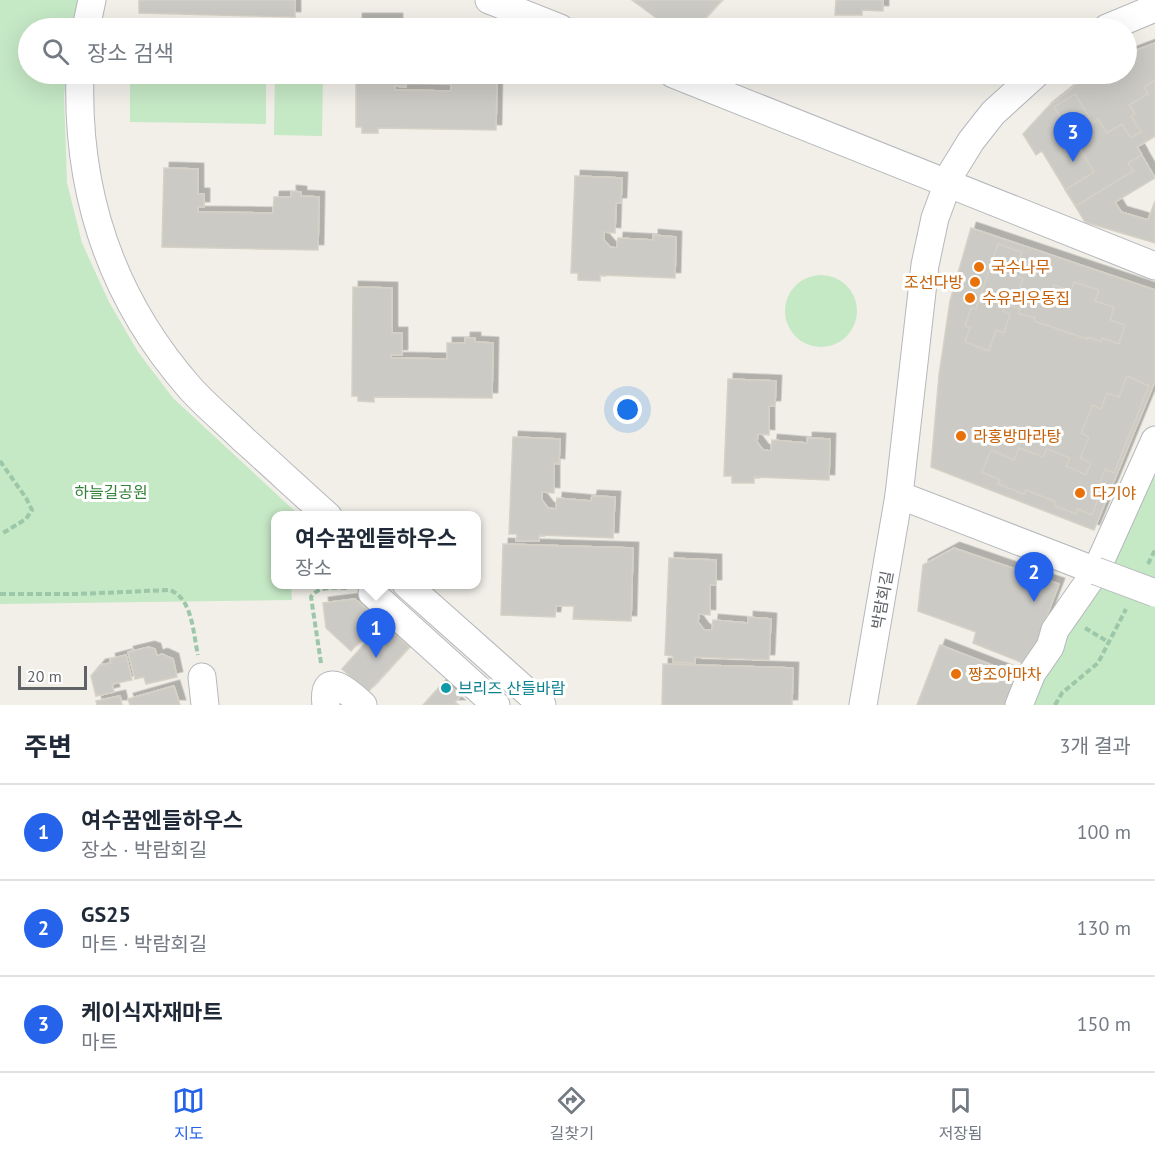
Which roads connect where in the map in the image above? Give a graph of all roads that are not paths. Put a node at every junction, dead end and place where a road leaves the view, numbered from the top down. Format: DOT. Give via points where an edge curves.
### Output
graph roads {
  1 [pos="92,0"];
  2 [pos="489,0"];
  3 [pos="1155,8"];
  4 [pos="88,18"];
  5 [pos="535,18"];
  6 [pos="1131,18"];
  7 [pos="80,84"];
  8 [pos="698,84"];
  9 [pos="1025,84"];
  10 [pos="948,183"];
  11 [pos="1155,266"];
  12 [pos="1155,440"];
  13 [pos="899,495"];
  14 [pos="323,511"];
  15 [pos="1096,571"];
  16 [pos="411,589"];
  17 [pos="1143,589"];
  18 [pos="372,593"];
  19 [pos="202,677"];
  20 [pos="329,696"];
  21 [pos="205,705"];
  22 [pos="363,705"];
  23 [pos="496,705"];
  24 [pos="542,705"];
  25 [pos="863,705"];
  26 [pos="1019,705"];
  1 -- 4 [label="street"];
  2 -- 5 [label="street"];
  3 -- 6 [label="street"];
  7 -- 14 [label="street" via="86,175 101,236 138,318 191,389"];
  8 -- 10 [label="street"];
  9 -- 10 [label="street, 박람회길" via="981,126"];
  10 -- 11 [label="street"];
  10 -- 13 [label="street, 박람회길" via="935,218 925,265"];
  12 -- 15 [label="street"];
  13 -- 15 [label="street"];
  13 -- 25 [label="street, 박람회길"];
  15 -- 17 [label="street, bridge"];
  15 -- 26 [label="street" via="1055,630"];
  16 -- 24 [label="street"];
  18 -- 23 [label="street"];
  19 -- 21 [label="street"];
  20 -- 22 [label="street" via="336,685"];
}
